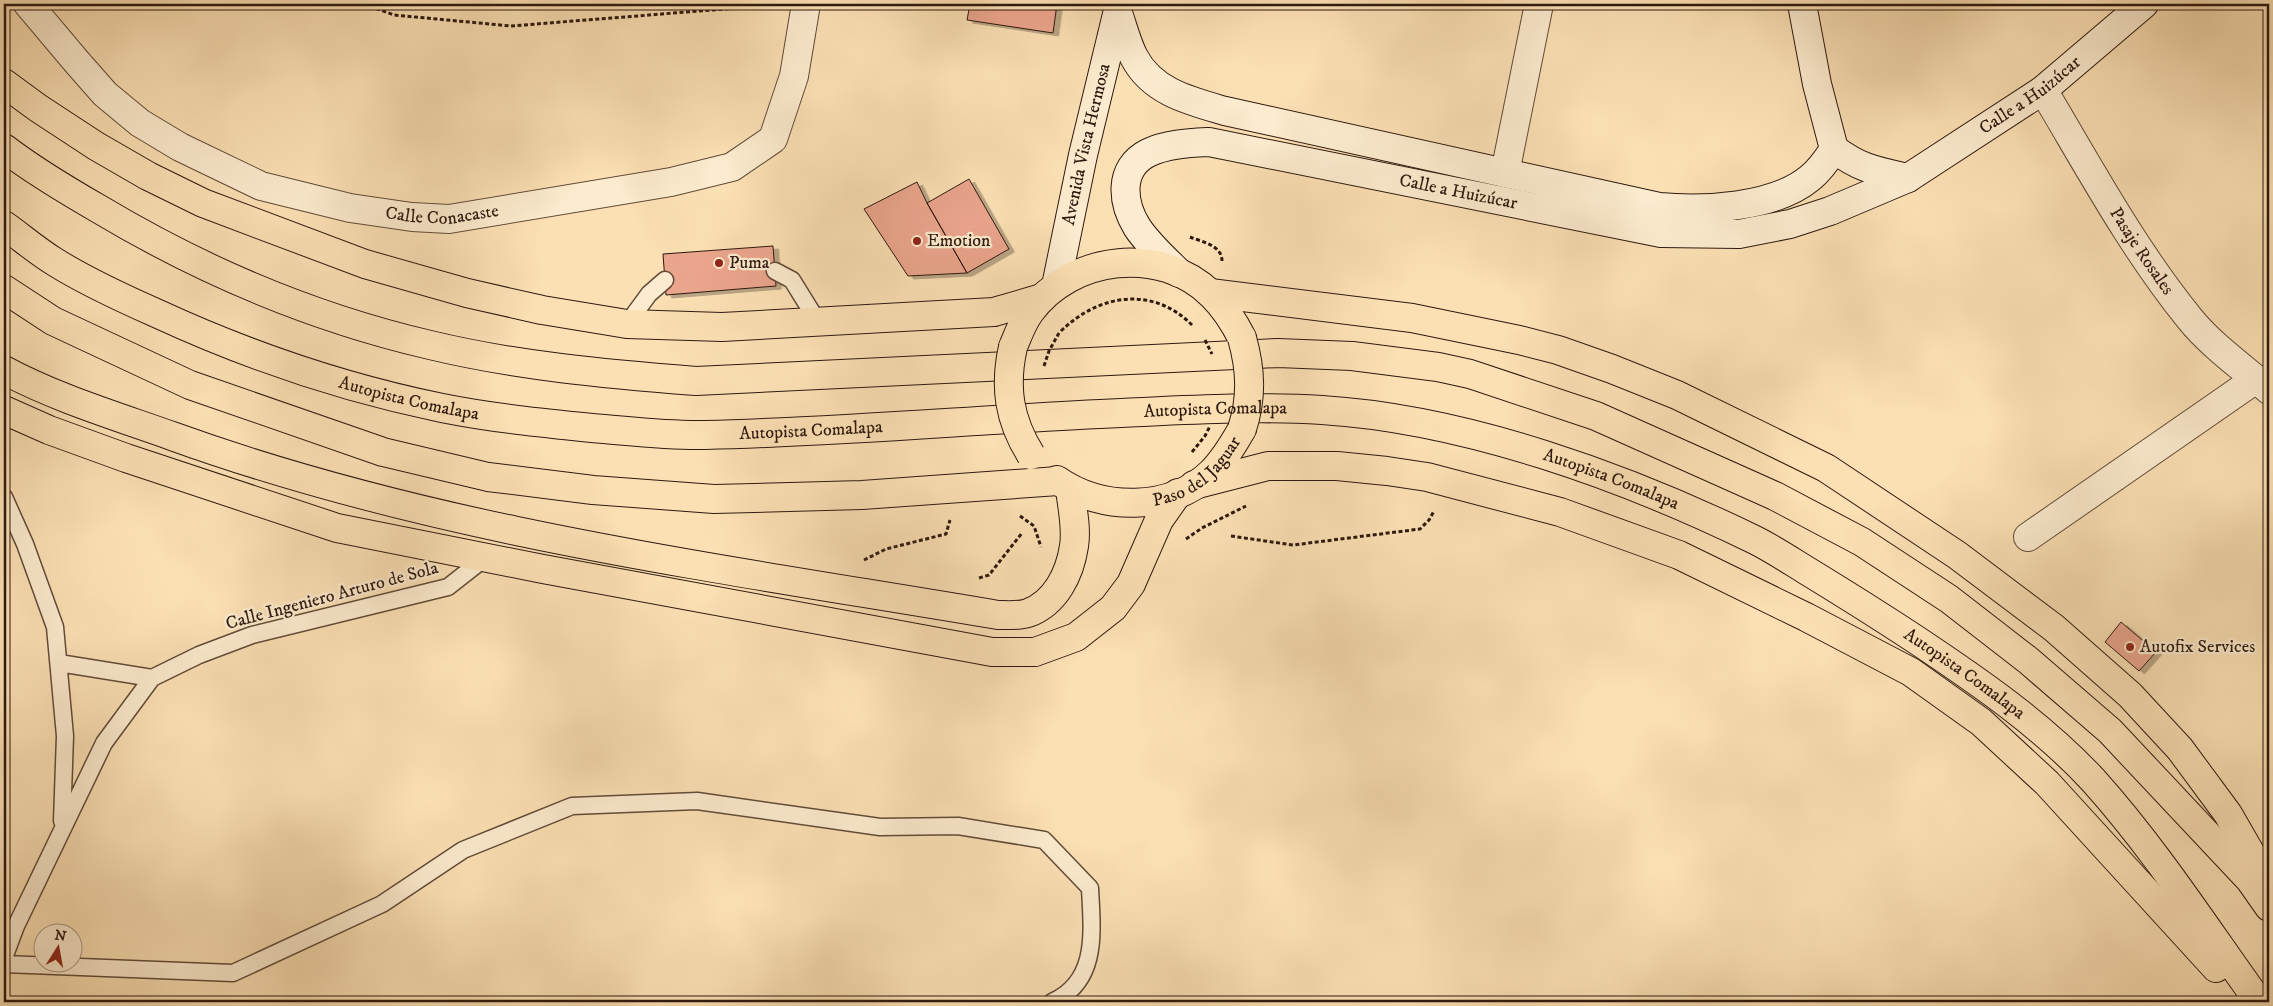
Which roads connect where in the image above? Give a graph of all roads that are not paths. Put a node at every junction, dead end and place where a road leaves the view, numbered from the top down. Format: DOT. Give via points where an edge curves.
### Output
graph roads {
  1 [pos="28,4"];
  2 [pos="806,4"];
  3 [pos="1539,4"];
  4 [pos="1802,4"];
  5 [pos="2144,4"];
  6 [pos="1119,8"];
  7 [pos="4,83"];
  8 [pos="2042,90"];
  9 [pos="4,148"];
  10 [pos="1834,149"];
  11 [pos="1818,171"];
  12 [pos="1505,173"];
  13 [pos="1908,178"];
  14 [pos="4,225"];
  15 [pos="1773,228"];
  16 [pos="775,271"];
  17 [pos="1179,273"];
  18 [pos="665,280"];
  19 [pos="4,289"];
  20 [pos="1049,292"];
  21 [pos="1210,294"];
  22 [pos="818,322"];
  23 [pos="627,324"];
  24 [pos="4,370"];
  25 [pos="2263,384"];
  26 [pos="4,410"];
  27 [pos="1064,485"];
  28 [pos="1186,489"];
  29 [pos="4,497"];
  30 [pos="2028,537"];
  31 [pos="485,558"];
  32 [pos="59,663"];
  33 [pos="152,678"];
  34 [pos="62,828"];
  35 [pos="2269,885"];
  36 [pos="2269,907"];
  37 [pos="4,958"];
  38 [pos="4,964"];
  39 [pos="1052,1002"];
  40 [pos="2248,1002"];
  41 [pos="2258,1002"];
  1 -- 2 [label="street, Calle Conacaste" via="105,94 140,123 180,147 261,186 350,208 449,219 671,182 732,167 773,139 794,76"];
  3 -- 12 [label="street"];
  4 -- 10 [label="street" via="1817,84"];
  5 -- 8 [label="street, Calle a Huizúcar"];
  6 -- 12 [label="street, Calle a Huizúcar" via="1134,57 1150,81 1181,98 1225,111"];
  6 -- 20 [label="street, Avenida Vista Hermosa"];
  7 -- 23 [label="highway" via="96,146 203,203 364,264 542,310"];
  8 -- 13 [label="street, Calle a Huizúcar"];
  8 -- 25 [label="street, Pasaje Rosales" via="2136,244 2191,320"];
  9 -- 36 [label="highway" via="28,166 148,238 269,294 386,334 432,346 549,367 696,380 1278,354 1352,356 1438,367 1528,393 1596,416 1775,496 1862,542 1949,599 2029,661 2110,731 2250,880"];
  10 -- 11 [label="street, Calle a Huizúcar"];
  10 -- 13 [label="street" via="1869,170"];
  11 -- 12 [label="street, Calle a Huizúcar" via="1785,192 1740,205 1704,209 1659,207"];
  11 -- 15 [label="street" via="1803,204 1794,215"];
  13 -- 15 [label="street, Calle a Huizúcar" via="1809,219"];
  14 -- 41 [label="highway, Autopista Comalapa" via="54,261 116,295 248,352 377,392 439,408 502,419 700,436 1094,414 1282,409 1355,414 1442,428 1571,464 1640,490 1758,542 1884,618 2033,723 2090,778 2156,856"];
  15 -- 17 [label="street, Calle a Huizúcar" via="1716,235 1661,233 1209,142 1189,143 1147,153 1128,174 1124,191 1127,207 1138,228"];
  16 -- 22 [label="lane" via="792,280"];
  17 -- 20 [label="highway, Paso del Jaguar" via="1144,263 1125,262 1088,269 1071,276"];
  17 -- 21 [label="highway, Paso del Jaguar"];
  18 -- 23 [label="lane" via="649,294"];
  19 -- 27 [label="highway" via="53,321 190,385 383,452 488,477 593,490 714,499"];
  20 -- 22 [label="highway" via="994,312"];
  20 -- 27 [label="highway, Paso del Jaguar, bridge" via="1029,313 1013,346 1008,365 1009,403 1021,438 1031,455"];
  21 -- 28 [label="highway, Paso del Jaguar, bridge" via="1234,322 1242,338 1250,374 1247,412 1242,429 1222,460 1209,474"];
  21 -- 35 [label="highway" via="1426,321 1558,350 1677,395 1826,468 1957,555 2054,628 2130,695 2180,749 2222,806"];
  22 -- 23 [label="highway" via="722,327"];
  24 -- 27 [label="highway" via="111,415 234,459 371,498 618,551 998,615 1027,613 1043,606 1055,594 1067,572 1074,545 1074,516"];
  25 -- 30 [label="street"];
  26 -- 31 [label="highway" via="49,430 163,471 337,528"];
  27 -- 28 [label="highway, Paso del Jaguar" via="1105,501 1124,504 1142,503"];
  28 -- 31 [label="highway" via="1159,520 1131,584 1113,608 1076,637 1035,652 992,652"];
  28 -- 40 [label="highway" via="1268,466 1302,465 1427,477 1560,512 1670,552 1798,613 1912,672 1981,722 2047,783"];
  29 -- 32 [label="lane, Calle Ingeniero Arturo de Sola" via="55,627"];
  31 -- 33 [label="lane, Calle Ingeniero Arturo de Sola" via="448,587 252,635"];
  32 -- 33 [label="lane"];
  32 -- 34 [label="lane, Calle Ingeniero Arturo de Sola" via="65,736"];
  33 -- 34 [label="lane, Calle Ingeniero Arturo de Sola" via="104,743"];
  34 -- 37 [label="lane, Calle Ingeniero Arturo de Sola"];
  38 -- 39 [label="lane" via="234,973 382,904 463,850 572,806 697,801 880,827 958,826 1044,840 1090,888 1092,934 1086,971 1063,997"];
}
